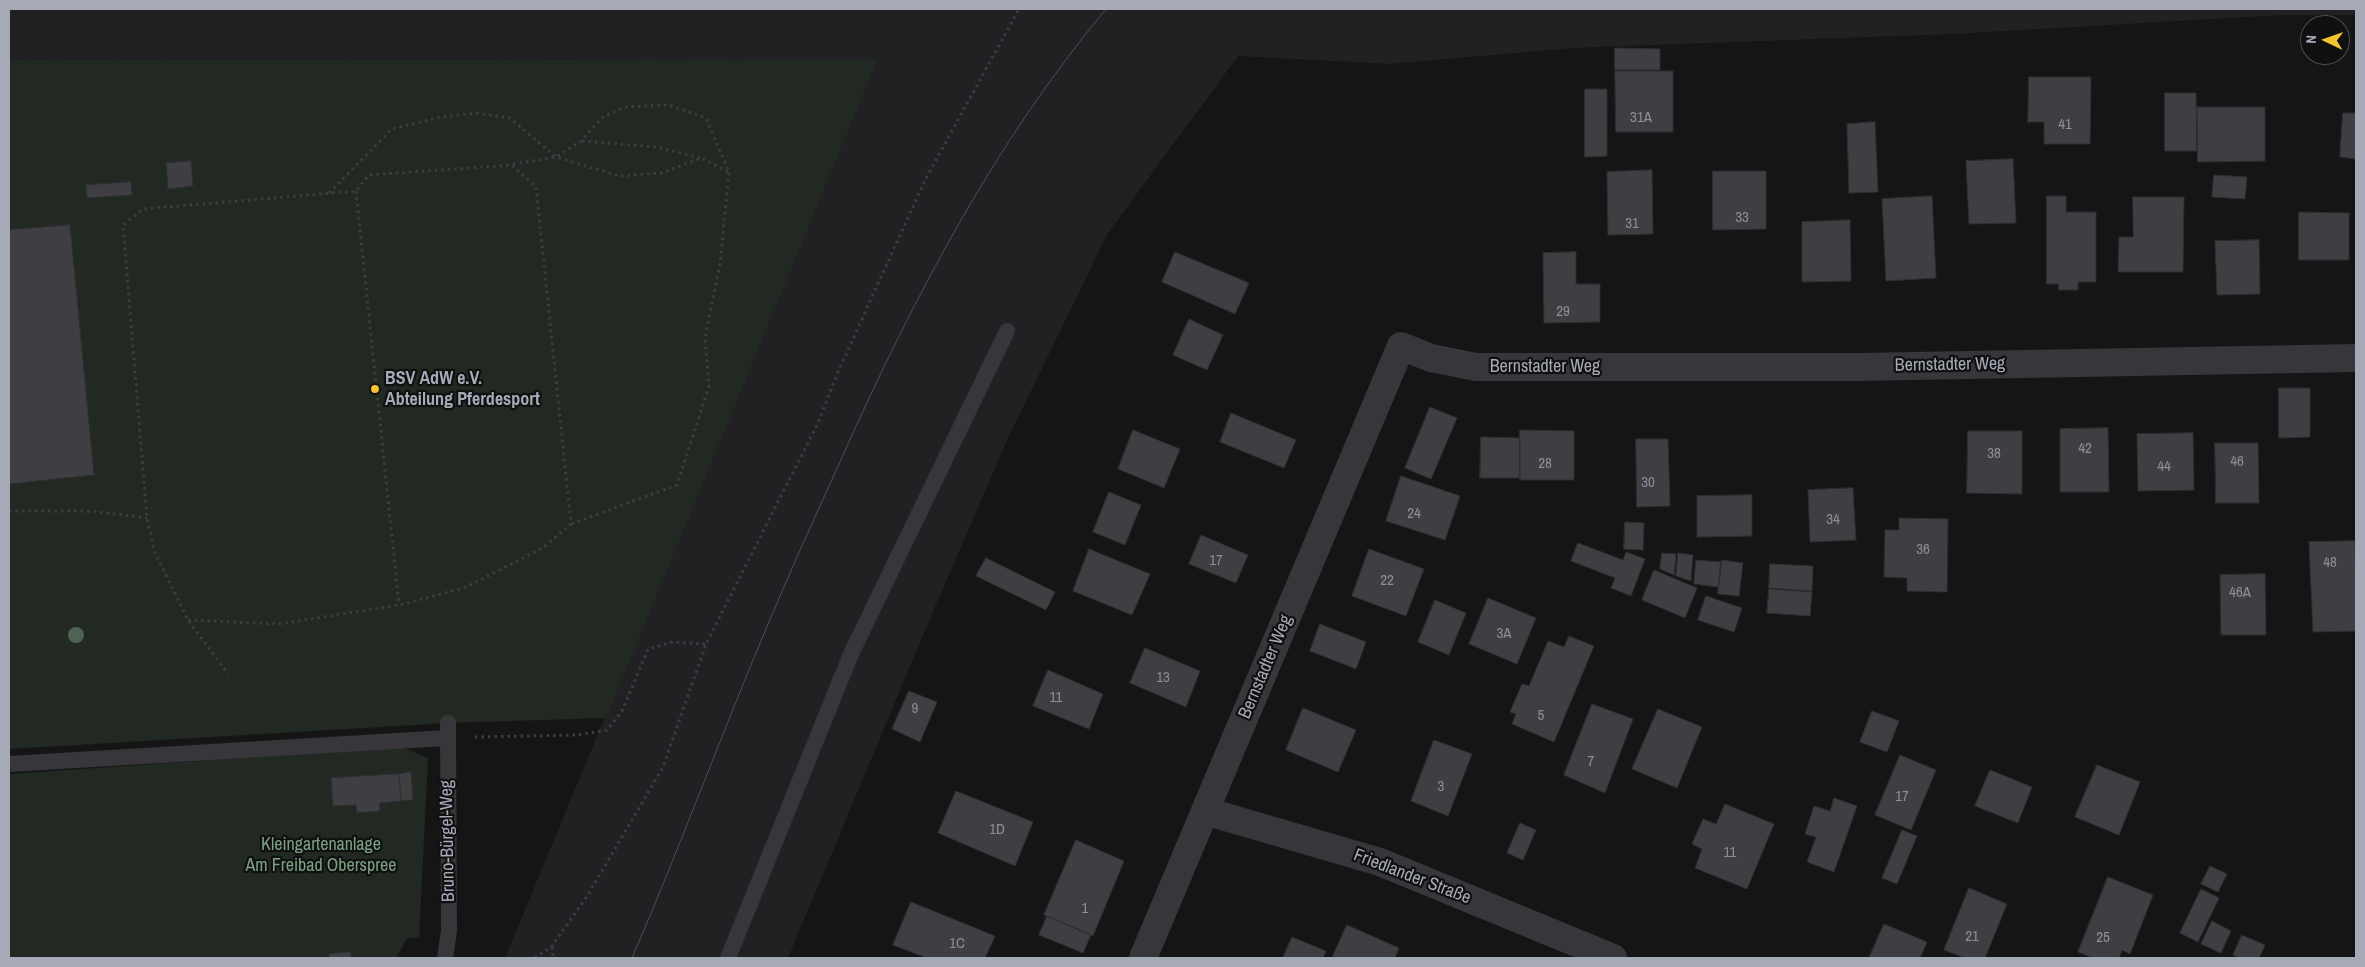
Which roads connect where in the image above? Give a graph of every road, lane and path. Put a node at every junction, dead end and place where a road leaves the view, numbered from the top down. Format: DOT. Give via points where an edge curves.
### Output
graph roads {
  1 [pos="1019,9"];
  2 [pos="581,140"];
  3 [pos="556,157"];
  4 [pos="701,158"];
  5 [pos="512,165"];
  6 [pos="729,172"];
  7 [pos="356,191"];
  8 [pos="328,194"];
  9 [pos="1007,331"];
  10 [pos="2356,358"];
  11 [pos="9,511"];
  12 [pos="148,518"];
  13 [pos="571,524"];
  14 [pos="399,604"];
  15 [pos="188,620"];
  16 [pos="706,644"];
  17 [pos="228,674"];
  18 [pos="447,730"];
  19 [pos="9,764"];
  20 [pos="1205,811"];
  21 [pos="552,946"];
  22 [pos="445,958"];
  23 [pos="535,958"];
  24 [pos="553,958"];
  25 [pos="728,958"];
  26 [pos="1143,958"];
  27 [pos="1614,958"];
  1 -- 16 [label="path" via="925,180 818,423"];
  2 -- 3 [label="path"];
  2 -- 4 [label="path" via="656,147"];
  2 -- 6 [label="path" via="603,117 624,106 669,105 706,118"];
  3 -- 4 [label="path" via="619,176 662,173"];
  3 -- 5 [label="path"];
  3 -- 8 [label="path" via="510,118 476,113 441,117 392,129"];
  4 -- 6 [label="path"];
  5 -- 7 [label="path" via="369,174"];
  5 -- 13 [label="path" via="536,187"];
  6 -- 13 [label="path" via="720,264 705,338 709,386 677,485"];
  7 -- 8 [label="path"];
  7 -- 14 [label="path"];
  8 -- 12 [label="path" via="143,209 123,225"];
  9 -- 25 [label="lane" via="851,654"];
  10 -- 20 [label="street, Bernstadter Weg" via="1858,367 1476,367 1431,358 1401,346"];
  11 -- 12 [label="path" via="91,511"];
  12 -- 15 [label="path" via="155,553"];
  13 -- 14 [label="path" via="543,548 464,588"];
  14 -- 15 [label="path" via="278,624"];
  15 -- 17 [label="path"];
  16 -- 18 [label="path" via="673,642 648,649 622,711 607,730 576,734"];
  16 -- 21 [label="path" via="663,767 588,895"];
  18 -- 19 [label="lane"];
  18 -- 22 [label="lane, Bruno-Bürgel-Weg" via="450,931"];
  20 -- 26 [label="street, Bernstadter Weg"];
  20 -- 27 [label="street, Friedlander Straße" via="1380,862"];
  21 -- 23 [label="path"];
  21 -- 24 [label="path"];
}
